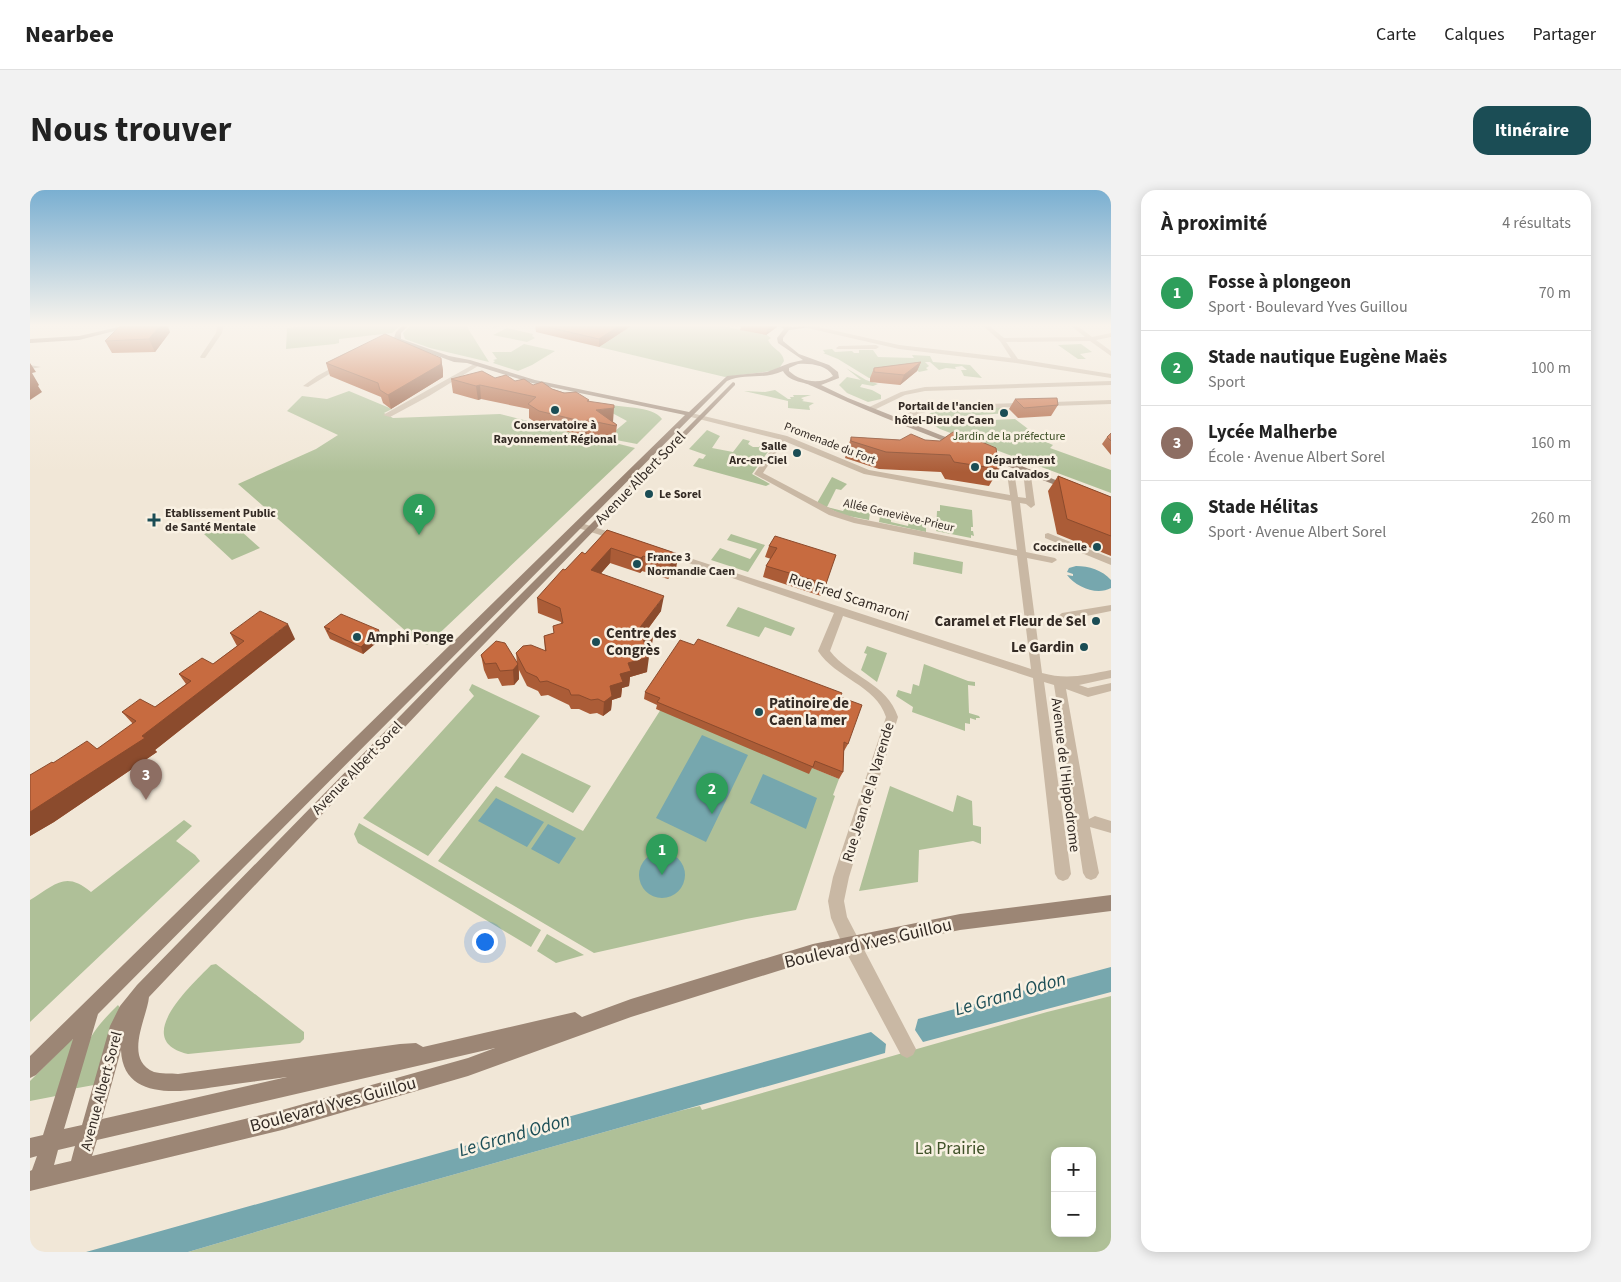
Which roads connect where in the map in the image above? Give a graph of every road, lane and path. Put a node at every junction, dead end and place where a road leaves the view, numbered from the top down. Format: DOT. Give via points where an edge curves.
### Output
graph roads {
  1 [pos="325,374"];
  2 [pos="459,374"];
  3 [pos="505,374"];
  4 [pos="769,374"];
  5 [pos="788,374"];
  6 [pos="836,374"];
  7 [pos="1096,374"];
  8 [pos="1111,376"];
  9 [pos="798,380"];
  10 [pos="831,381"];
  11 [pos="809,382"];
  12 [pos="1111,383"];
  13 [pos="1049,385"];
  14 [pos="306,386"];
  15 [pos="1055,391"];
  16 [pos="1062,396"];
  17 [pos="1111,402"];
  18 [pos="1070,404"];
  19 [pos="867,408"];
  20 [pos="690,414"];
  21 [pos="387,415"];
  22 [pos="705,417"];
  23 [pos="900,422"];
  24 [pos="781,442"];
  25 [pos="965,447"];
  26 [pos="974,450"];
  27 [pos="1027,471"];
  28 [pos="1011,472"];
  29 [pos="1077,490"];
  30 [pos="585,527"];
  31 [pos="1048,536"];
  32 [pos="630,542"];
  33 [pos="648,548"];
  34 [pos="1022,554"];
  35 [pos="1052,560"];
  36 [pos="1111,562"];
  37 [pos="1111,608"];
  38 [pos="840,611"];
  39 [pos="1062,617"];
  40 [pos="1111,674"];
  41 [pos="1059,682"];
  42 [pos="1111,687"];
  43 [pos="404,709"];
  44 [pos="1096,822"];
  45 [pos="1111,827"];
  46 [pos="1091,873"];
  47 [pos="1063,874"];
  48 [pos="1111,903"];
  49 [pos="851,944"];
  50 [pos="143,991"];
  51 [pos="631,1008"];
  52 [pos="89,1012"];
  53 [pos="908,1049"];
  54 [pos="444,1052"];
  55 [pos="30,1069"];
  56 [pos="90,1132"];
  57 [pos="51,1142"];
  58 [pos="30,1148"];
  59 [pos="79,1168"];
  60 [pos="35,1180"];
  1 -- 14 [label="street"];
  2 -- 21 [label="street" via="426,396"];
  3 -- 20 [label="main road" via="558,390"];
  4 -- 20 [label="main road, Avenue Albert Sorel" via="728,378"];
  5 -- 9 [label="main road"];
  6 -- 10 [label="main road" via="837,377"];
  7 -- 8 [label="street"];
  9 -- 11 [label="main road, Avenue Albert Sorel"];
  9 -- 22 [label="main road, Avenue Albert Sorel" via="736,382"];
  10 -- 11 [label="main road"];
  10 -- 19 [label="main road" via="839,392"];
  11 -- 19 [label="main road"];
  12 -- 13 [label="street"];
  13 -- 15 [label="street"];
  13 -- 19 [label="street" via="916,390"];
  16 -- 18 [label="street"];
  17 -- 18 [label="street"];
  18 -- 23 [label="street" via="932,408 916,412"];
  19 -- 23 [label="main road"];
  20 -- 22 [label="street, Promenade du Fort"];
  20 -- 30 [label="main road, Avenue Albert Sorel"];
  22 -- 27 [label="street, Promenade du Fort" via="784,438 867,472 1031,504"];
  22 -- 30 [label="main road, Avenue Albert Sorel"];
  23 -- 25 [label="main road"];
  24 -- 34 [label="street, Allée Geneviève-Prieur" via="758,474 832,513"];
  26 -- 27 [label="main road"];
  27 -- 29 [label="main road"];
  28 -- 34 [label="street, Avenue de l'Hippodrome"];
  30 -- 32 [label="street"];
  30 -- 43 [label="main road, Avenue Albert Sorel"];
  31 -- 36 [label="street"];
  33 -- 38 [label="street, Rue Fred Scamaroni"];
  34 -- 35 [label="street, Allée Geneviève-Prieur"];
  34 -- 47 [label="street, Avenue de l'Hippodrome"];
  37 -- 39 [label="street"];
  38 -- 41 [label="street, Rue Fred Scamaroni"];
  38 -- 49 [label="street, Rue Jean de la Varende" via="824,651 880,697 891,710 892,718 836,901 836,910"];
  40 -- 41 [label="street, Rue Fred Scamaroni"];
  41 -- 42 [label="street" via="1088,693"];
  41 -- 46 [label="street, Avenue de l'Hippodrome"];
  43 -- 50 [label="main road, Avenue Albert Sorel"];
  43 -- 52 [label="main road, Avenue Albert Sorel"];
  44 -- 45 [label="street"];
  48 -- 49 [label="main road, Boulevard Yves Guillou" via="960,922"];
  49 -- 51 [label="main road, Boulevard Yves Guillou" via="813,952"];
  49 -- 53 [label="street"];
  50 -- 54 [label="main road" via="131,1030 130,1054 136,1068 152,1081 178,1083 400,1053"];
  50 -- 56 [label="main road, Avenue Albert Sorel" via="119,1026"];
  51 -- 54 [label="main road, Boulevard Yves Guillou"];
  51 -- 59 [label="main road, Boulevard Yves Guillou" via="468,1067 282,1120"];
  52 -- 55 [label="main road, Avenue Albert Sorel"];
  52 -- 57 [label="main road"];
  54 -- 56 [label="main road, Boulevard Yves Guillou"];
  56 -- 57 [label="main road, Boulevard Yves Guillou"];
  56 -- 59 [label="main road, Avenue Albert Sorel"];
  57 -- 58 [label="main road, Boulevard Yves Guillou"];
  57 -- 60 [label="main road"];
  59 -- 60 [label="main road, Boulevard Yves Guillou"];
}
